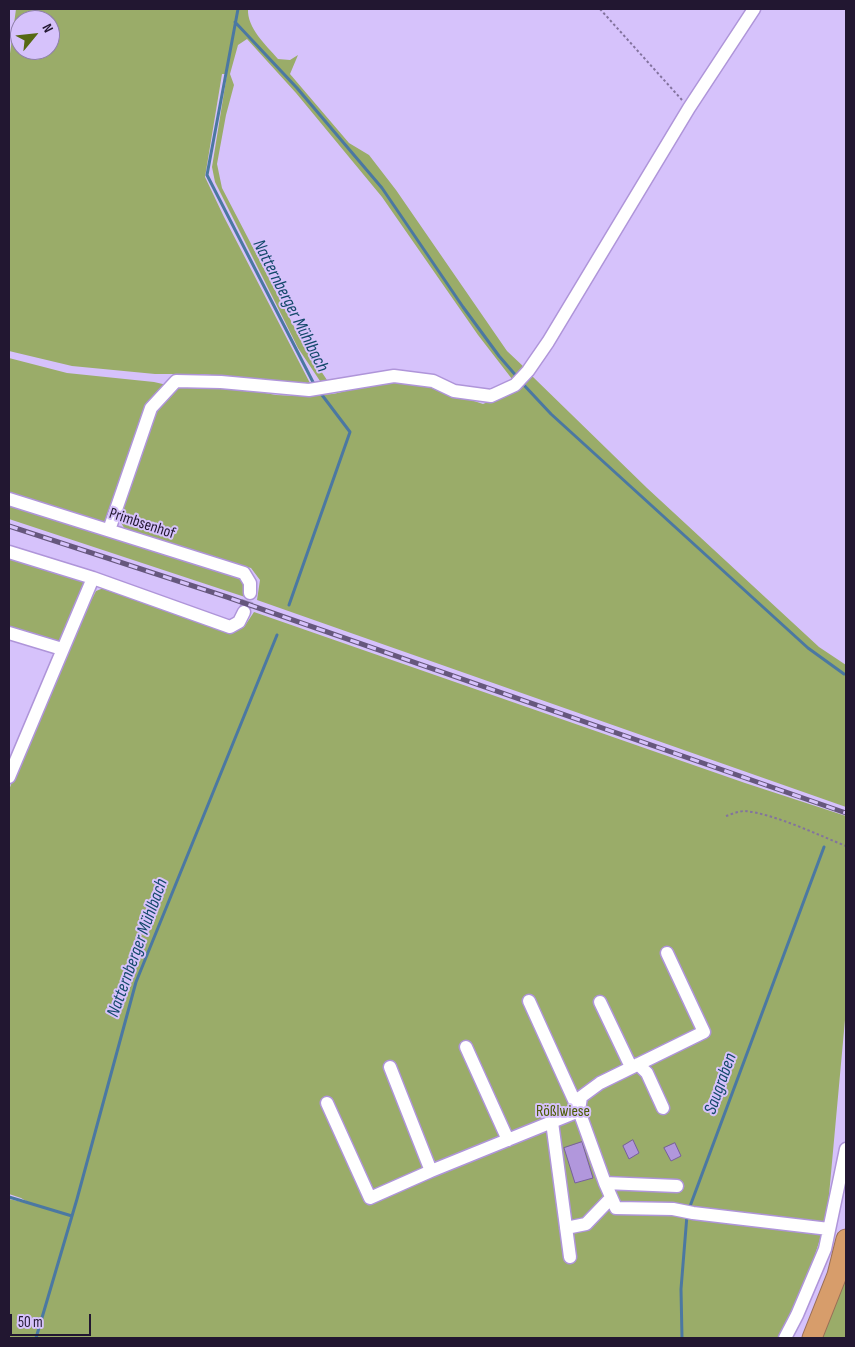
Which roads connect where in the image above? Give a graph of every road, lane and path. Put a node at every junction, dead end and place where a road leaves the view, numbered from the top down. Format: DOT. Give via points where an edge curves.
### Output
graph roads {
  1 [pos="600,9"];
  2 [pos="754,9"];
  3 [pos="689,108"];
  4 [pos="9,499"];
  5 [pos="109,530"];
  6 [pos="9,552"];
  7 [pos="93,578"];
  8 [pos="250,593"];
  9 [pos="244,612"];
  10 [pos="9,633"];
  11 [pos="62,649"];
  12 [pos="9,777"];
  13 [pos="726,816"];
  14 [pos="846,846"];
  15 [pos="667,953"];
  16 [pos="529,1001"];
  17 [pos="600,1002"];
  18 [pos="466,1047"];
  19 [pos="635,1066"];
  20 [pos="390,1067"];
  21 [pos="327,1103"];
  22 [pos="663,1108"];
  23 [pos="579,1111"];
  24 [pos="552,1122"];
  25 [pos="508,1140"];
  26 [pos="846,1149"];
  27 [pos="431,1171"];
  28 [pos="605,1183"];
  29 [pos="677,1186"];
  30 [pos="611,1198"];
  31 [pos="566,1228"];
  32 [pos="829,1229"];
  33 [pos="846,1239"];
  34 [pos="570,1257"];
  35 [pos="785,1338"];
  36 [pos="812,1338"];
  1 -- 3 [label="path"];
  2 -- 3 [label="lane"];
  3 -- 5 [label="lane" via="548,342 515,385 491,396 454,391 433,381 394,376 309,390 176,381 151,408"];
  4 -- 5 [label="lane, Primbsenhof"];
  5 -- 8 [label="lane, Primbsenhof" via="244,574 250,583"];
  6 -- 7 [label="lane"];
  7 -- 9 [label="lane" via="230,627"];
  7 -- 11 [label="lane"];
  10 -- 11 [label="lane"];
  11 -- 12 [label="lane"];
  13 -- 14 [label="path" via="743,811 755,813"];
  15 -- 19 [label="lane" via="704,1032"];
  16 -- 23 [label="lane"];
  17 -- 19 [label="lane"];
  18 -- 25 [label="lane"];
  19 -- 22 [label="lane" via="647,1073"];
  19 -- 23 [label="lane" via="600,1083 581,1097"];
  20 -- 27 [label="lane"];
  21 -- 27 [label="lane" via="370,1198"];
  23 -- 24 [label="lane"];
  23 -- 28 [label="lane"];
  24 -- 25 [label="lane"];
  24 -- 31 [label="lane"];
  25 -- 27 [label="lane"];
  26 -- 32 [label="lane"];
  28 -- 29 [label="lane"];
  28 -- 30 [label="lane"];
  30 -- 31 [label="lane" via="586,1224"];
  30 -- 32 [label="lane" via="616,1208 673,1209"];
  31 -- 34 [label="lane"];
  32 -- 35 [label="lane" via="825,1249"];
  33 -- 36 [label="highway" via="837,1275"];
}
